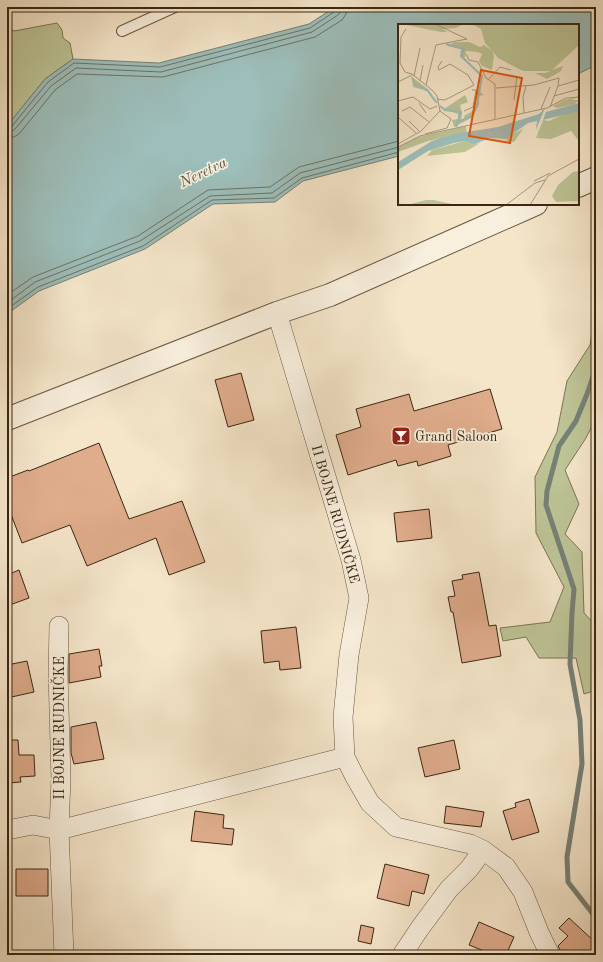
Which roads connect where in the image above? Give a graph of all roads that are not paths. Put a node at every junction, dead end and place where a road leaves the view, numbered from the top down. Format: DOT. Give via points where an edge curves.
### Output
graph roads {
  1 [pos="175,7"];
  2 [pos="122,31"];
  3 [pos="596,178"];
  4 [pos="579,186"];
  5 [pos="534,205"];
  6 [pos="277,313"];
  7 [pos="7,419"];
  8 [pos="59,626"];
  9 [pos="345,757"];
  10 [pos="7,830"];
  11 [pos="59,830"];
  12 [pos="482,850"];
  13 [pos="64,955"];
  14 [pos="402,955"];
  15 [pos="550,955"];
  1 -- 2 [label="lane"];
  3 -- 4 [label="street"];
  5 -- 6 [label="street" via="330,294"];
  6 -- 7 [label="street"];
  6 -- 9 [label="street, II BOJNE RUDNIČKE" via="351,560 359,598 349,656 343,717"];
  8 -- 11 [label="street, II BOJNE RUDNIČKE"];
  9 -- 11 [label="street"];
  9 -- 12 [label="street, II BOJNE RUDNIČKE" via="370,803 396,827 470,844"];
  10 -- 11 [label="street" via="33,825"];
  11 -- 13 [label="street, II BOJNE RUDNIČKE"];
  12 -- 14 [label="street" via="469,869 449,889"];
  12 -- 15 [label="street, II BOJNE RUDNIČKE" via="506,868 522,892"];
}
